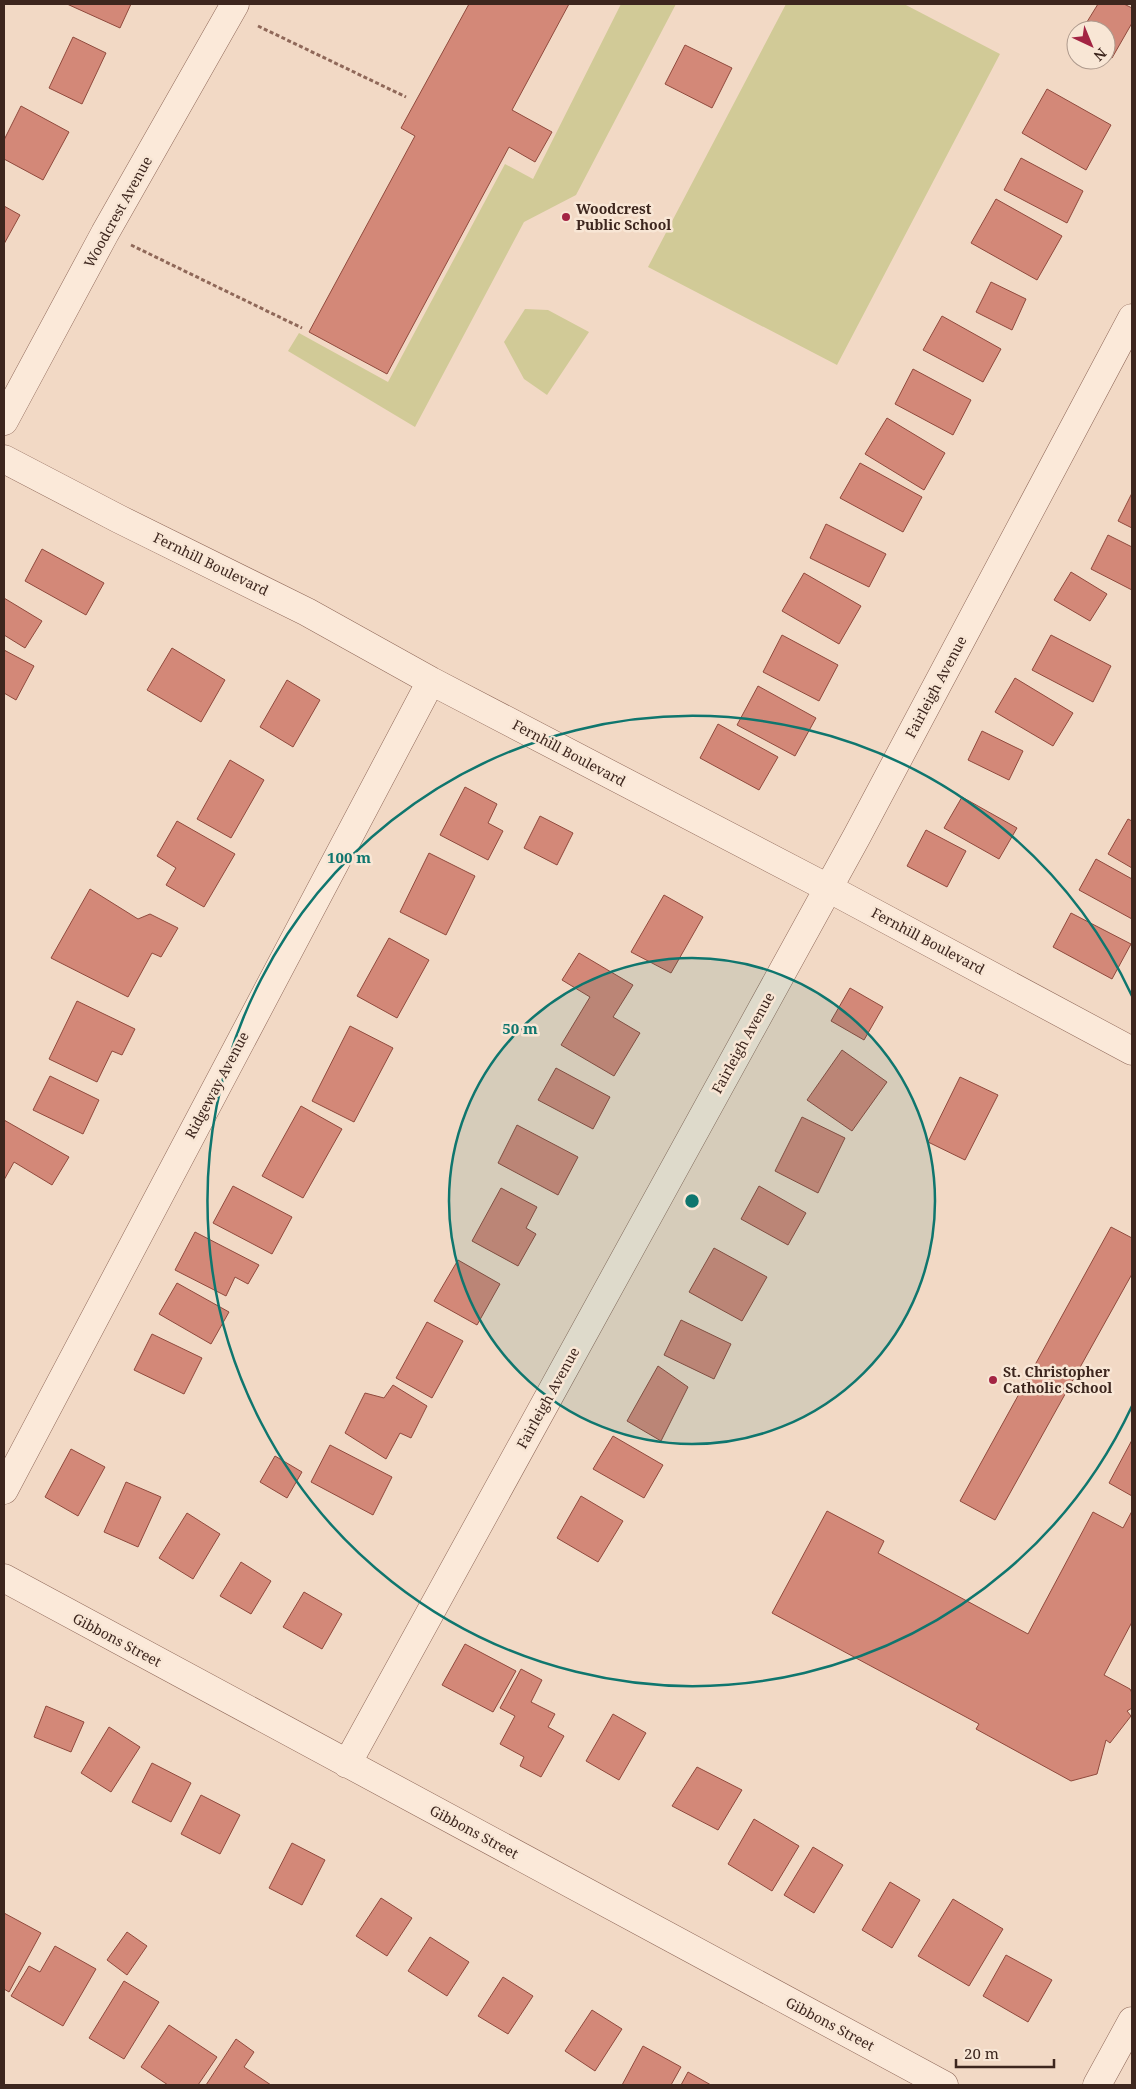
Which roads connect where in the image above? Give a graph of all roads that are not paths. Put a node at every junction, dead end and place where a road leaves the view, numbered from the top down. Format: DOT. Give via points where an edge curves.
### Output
graph roads {
  1 [pos="232,8"];
  2 [pos="1132,318"];
  3 [pos="4,421"];
  4 [pos="4,459"];
  5 [pos="431,681"];
  6 [pos="828,888"];
  7 [pos="1132,1051"];
  8 [pos="4,1490"];
  9 [pos="4,1578"];
  10 [pos="347,1764"];
  11 [pos="1132,2021"];
  12 [pos="944,2085"];
  13 [pos="1097,2085"];
  1 -- 3 [label="street, Woodcrest Avenue"];
  2 -- 6 [label="street, Fairleigh Avenue"];
  4 -- 5 [label="street, Fernhill Boulevard" via="306,612"];
  5 -- 6 [label="street, Fernhill Boulevard"];
  5 -- 8 [label="street, Ridgeway Avenue"];
  6 -- 7 [label="street, Fernhill Boulevard"];
  6 -- 10 [label="street, Fairleigh Avenue"];
  9 -- 10 [label="street, Gibbons Street"];
  10 -- 12 [label="street, Gibbons Street"];
  11 -- 13 [label="street"];
}
